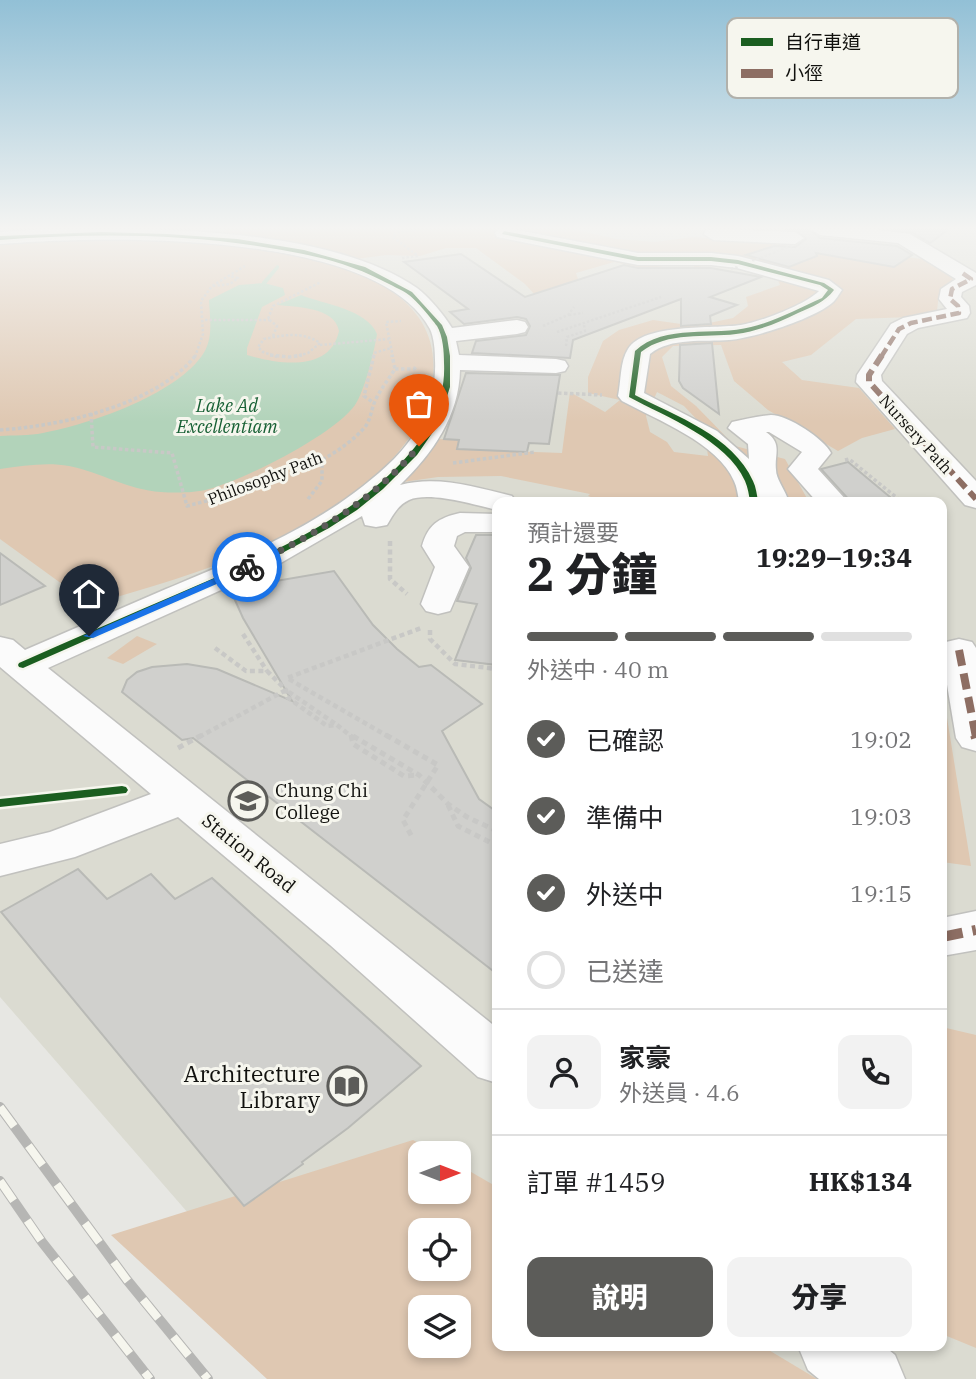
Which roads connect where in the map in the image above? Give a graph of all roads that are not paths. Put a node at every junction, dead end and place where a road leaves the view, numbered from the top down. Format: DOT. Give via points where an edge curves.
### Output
graph roads {
  1 [pos="408,293"];
  2 [pos="831,293"];
  3 [pos="951,293"];
  4 [pos="527,329"];
  5 [pos="444,336"];
  6 [pos="448,362"];
  7 [pos="556,366"];
  8 [pos="754,497"];
  9 [pos="772,497"];
  10 [pos="828,497"];
  11 [pos="976,499"];
  12 [pos="492,500"];
  13 [pos="492,523"];
  14 [pos="262,560"];
  15 [pos="426,611"];
  16 [pos="959,650"];
  17 [pos="11,656"];
  18 [pos="976,738"];
  19 [pos="182,799"];
  20 [pos="0,860"];
  21 [pos="976,930"];
  22 [pos="947,936"];
  23 [pos="492,1056"];
  24 [pos="838,1351"];
  25 [pos="871,1379"];
  1 -- 5 [label="street" via="430,312"];
  2 -- 8 [label="street" via="756,329 667,338 638,351 631,396 720,445 741,464"];
  3 -- 11 [label="street, Nursery Path" via="959,313 899,329 869,382"];
  4 -- 5 [label="street"];
  5 -- 6 [label="street"];
  6 -- 7 [label="street"];
  6 -- 14 [label="street" via="448,384 439,414 406,463 348,511"];
  9 -- 10 [label="street" via="761,470 761,441 742,428 769,423 817,449 802,469"];
  12 -- 14 [label="street" via="433,489 409,492 389,500 372,524 344,544 299,557"];
  13 -- 15 [label="street" via="460,522 442,531 438,546 452,567"];
  14 -- 17 [label="street"];
  16 -- 18 [label="street"];
  17 -- 19 [label="street, Station Road"];
  19 -- 20 [label="street" via="59,846"];
  19 -- 23 [label="street, Station Road"];
  21 -- 22 [label="street"];
  24 -- 25 [label="street"];
}
